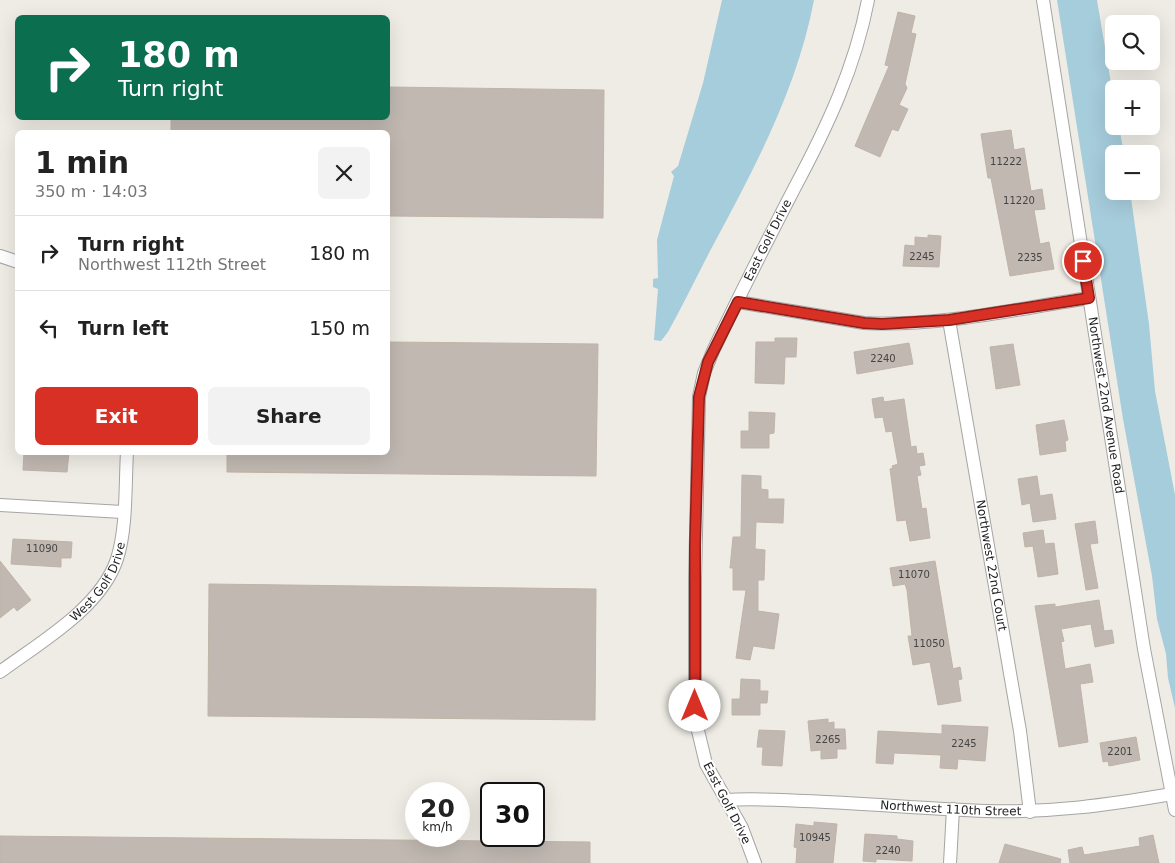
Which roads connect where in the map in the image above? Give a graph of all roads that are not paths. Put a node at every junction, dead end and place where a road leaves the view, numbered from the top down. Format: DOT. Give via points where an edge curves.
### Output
graph roads {
  1 [pos="868,0"];
  2 [pos="1043,0"];
  3 [pos="0,256"];
  4 [pos="15,261"];
  5 [pos="1089,298"];
  6 [pos="738,302"];
  7 [pos="949,320"];
  8 [pos="127,455"];
  9 [pos="0,504"];
  10 [pos="123,512"];
  11 [pos="0,672"];
  12 [pos="1172,794"];
  13 [pos="727,800"];
  14 [pos="953,809"];
  15 [pos="1175,810"];
  16 [pos="1030,812"];
  17 [pos="755,863"];
  18 [pos="950,863"];
  1 -- 6 [label="street, East Golf Drive" via="852,64 821,140"];
  2 -- 5 [label="street, Northwest 22nd Avenue Road"];
  3 -- 4 [label="street"];
  5 -- 7 [label="street"];
  5 -- 12 [label="street, Northwest 22nd Avenue Road" via="1144,649"];
  6 -- 7 [label="street" via="864,323"];
  6 -- 13 [label="street, East Golf Drive" via="708,362 700,392 695,546 696,724 706,764"];
  7 -- 16 [label="street, Northwest 22nd Court" via="1020,731"];
  8 -- 10 [label="street, West Golf Drive"];
  9 -- 10 [label="street"];
  10 -- 11 [label="street, West Golf Drive" via="120,547 105,583 68,621"];
  12 -- 15 [label="street, Northwest 22nd Avenue Road"];
  12 -- 16 [label="street, Northwest 110th Street" via="1079,809"];
  13 -- 14 [label="street, Northwest 110th Street" via="817,801"];
  13 -- 17 [label="street, East Golf Drive"];
  14 -- 16 [label="street, Northwest 110th Street"];
  14 -- 18 [label="street"];
}
